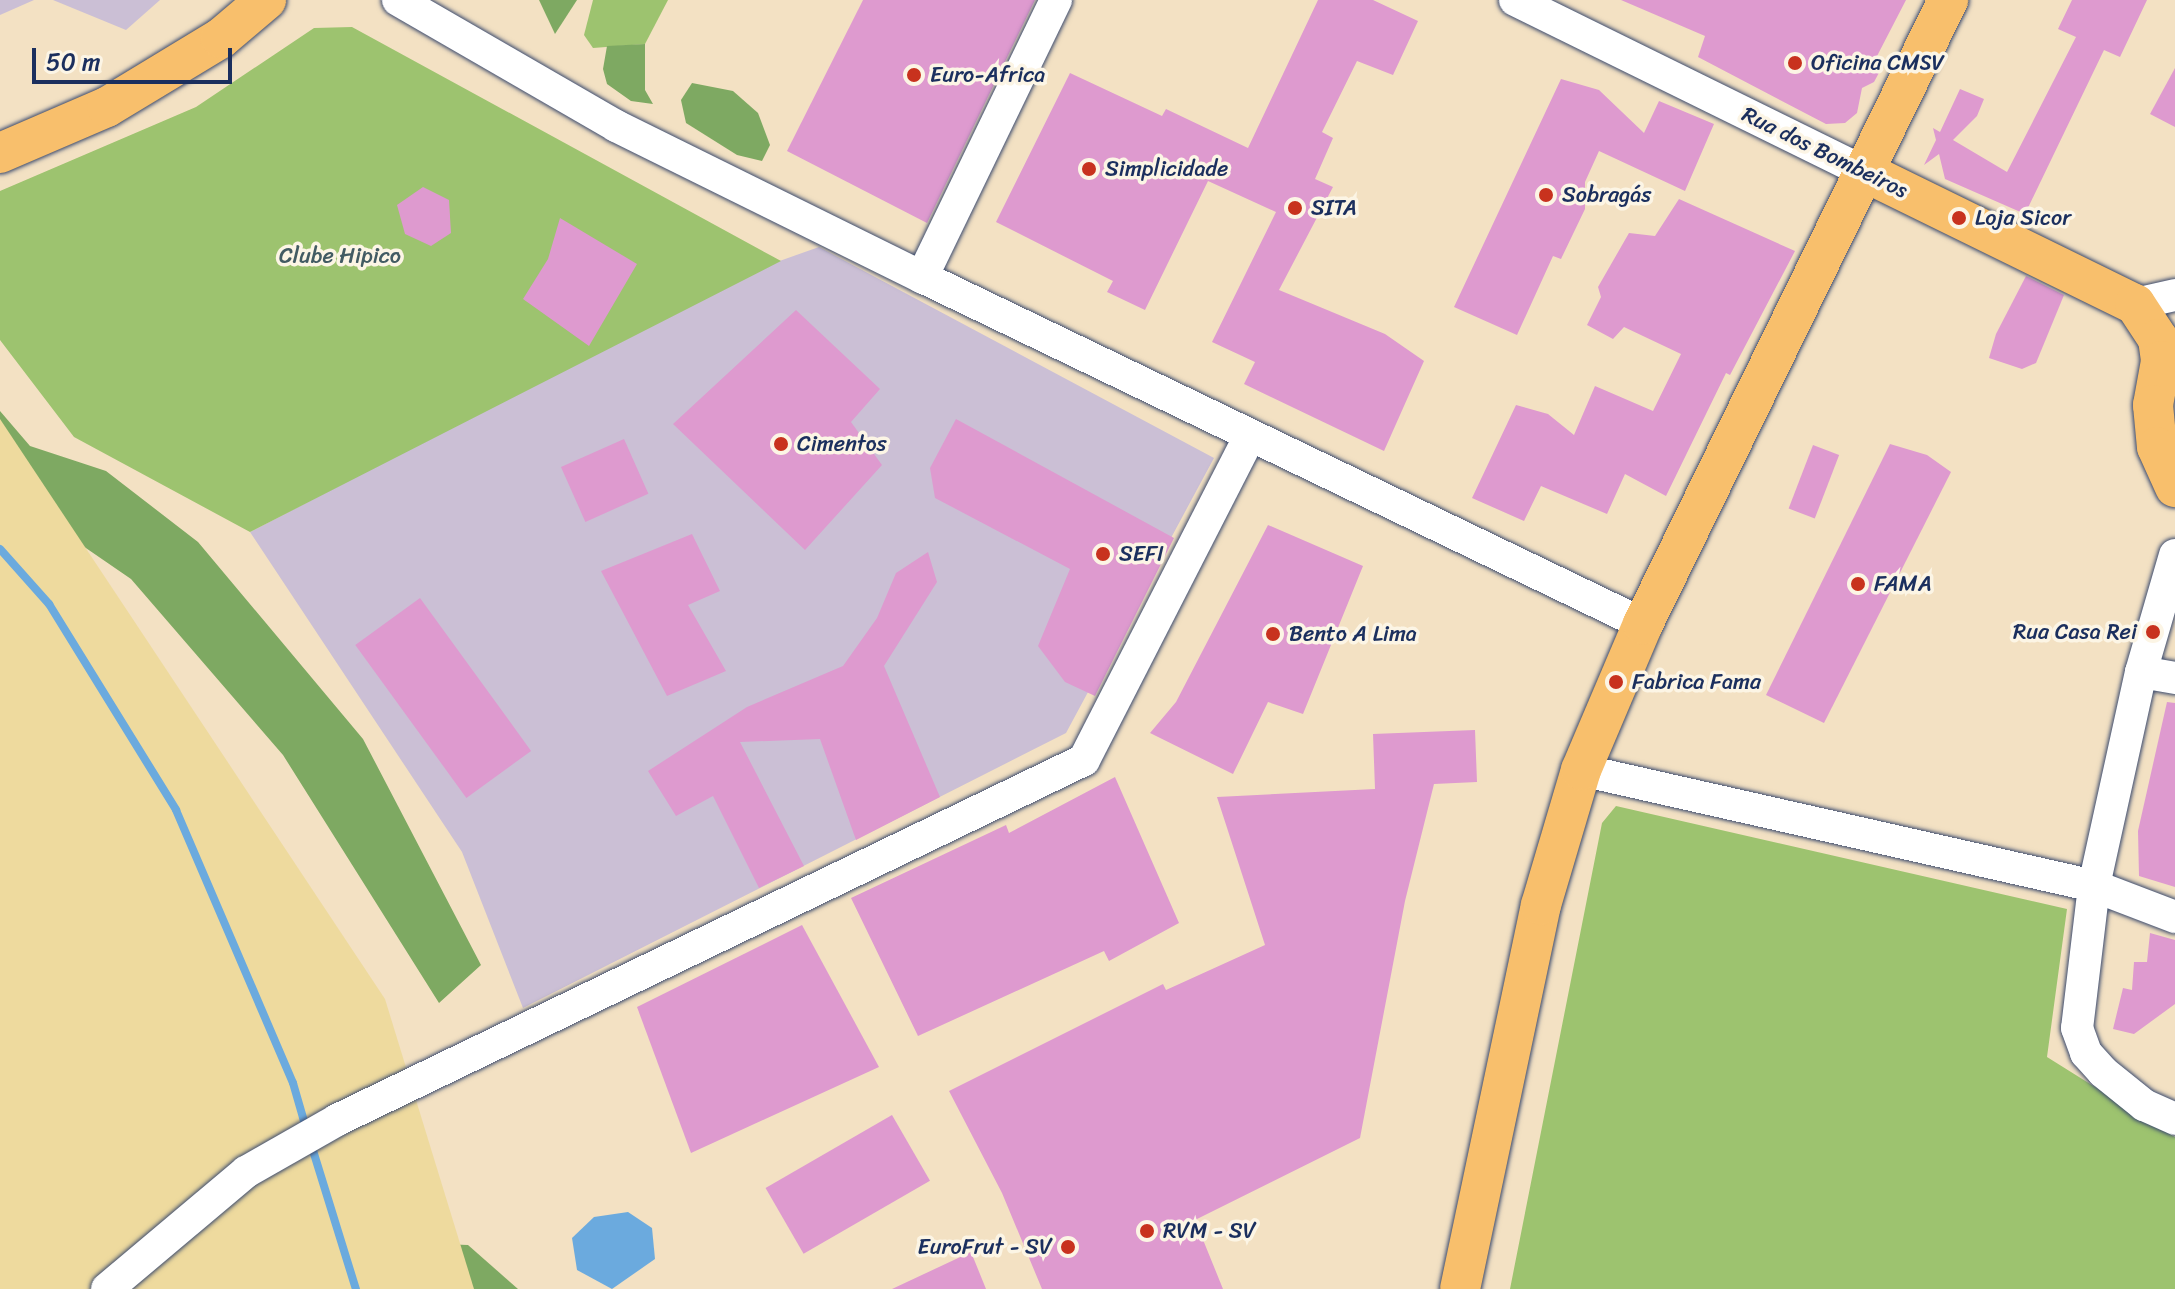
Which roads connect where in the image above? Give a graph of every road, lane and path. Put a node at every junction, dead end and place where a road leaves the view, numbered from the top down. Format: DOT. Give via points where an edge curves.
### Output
graph roads {
  1 [pos="266,0"];
  2 [pos="398,0"];
  3 [pos="1056,0"];
  4 [pos="1515,0"];
  5 [pos="1948,0"];
  6 [pos="0,153"];
  7 [pos="1865,172"];
  8 [pos="922,277"];
  9 [pos="2175,295"];
  10 [pos="2135,304"];
  11 [pos="1250,436"];
  12 [pos="2175,487"];
  13 [pos="2175,555"];
  14 [pos="1643,624"];
  15 [pos="2141,672"];
  16 [pos="2175,678"];
  17 [pos="1581,770"];
  18 [pos="2094,886"];
  19 [pos="2175,917"];
  20 [pos="2160,1107"];
  21 [pos="2175,1119"];
  22 [pos="107,1289"];
  23 [pos="1460,1289"];
  1 -- 6 [label="main road" via="221,38 107,107"];
  2 -- 8 [label="street" via="616,126"];
  3 -- 8 [label="street"];
  4 -- 7 [label="street, Rua dos Bombeiros"];
  5 -- 7 [label="main road"];
  7 -- 10 [label="main road, Rua dos Bombeiros"];
  7 -- 14 [label="main road"];
  8 -- 11 [label="street"];
  9 -- 10 [label="street"];
  10 -- 12 [label="main road" via="2158,339 2161,361 2153,405 2157,447"];
  11 -- 14 [label="street"];
  11 -- 22 [label="street" via="1084,760 337,1120 246,1172"];
  13 -- 15 [label="street"];
  14 -- 17 [label="main road"];
  15 -- 16 [label="street"];
  15 -- 18 [label="street"];
  17 -- 18 [label="street"];
  17 -- 23 [label="main road" via="1541,905"];
  18 -- 19 [label="street"];
  18 -- 20 [label="street" via="2077,1028 2094,1063"];
  20 -- 21 [label="street"];
}
